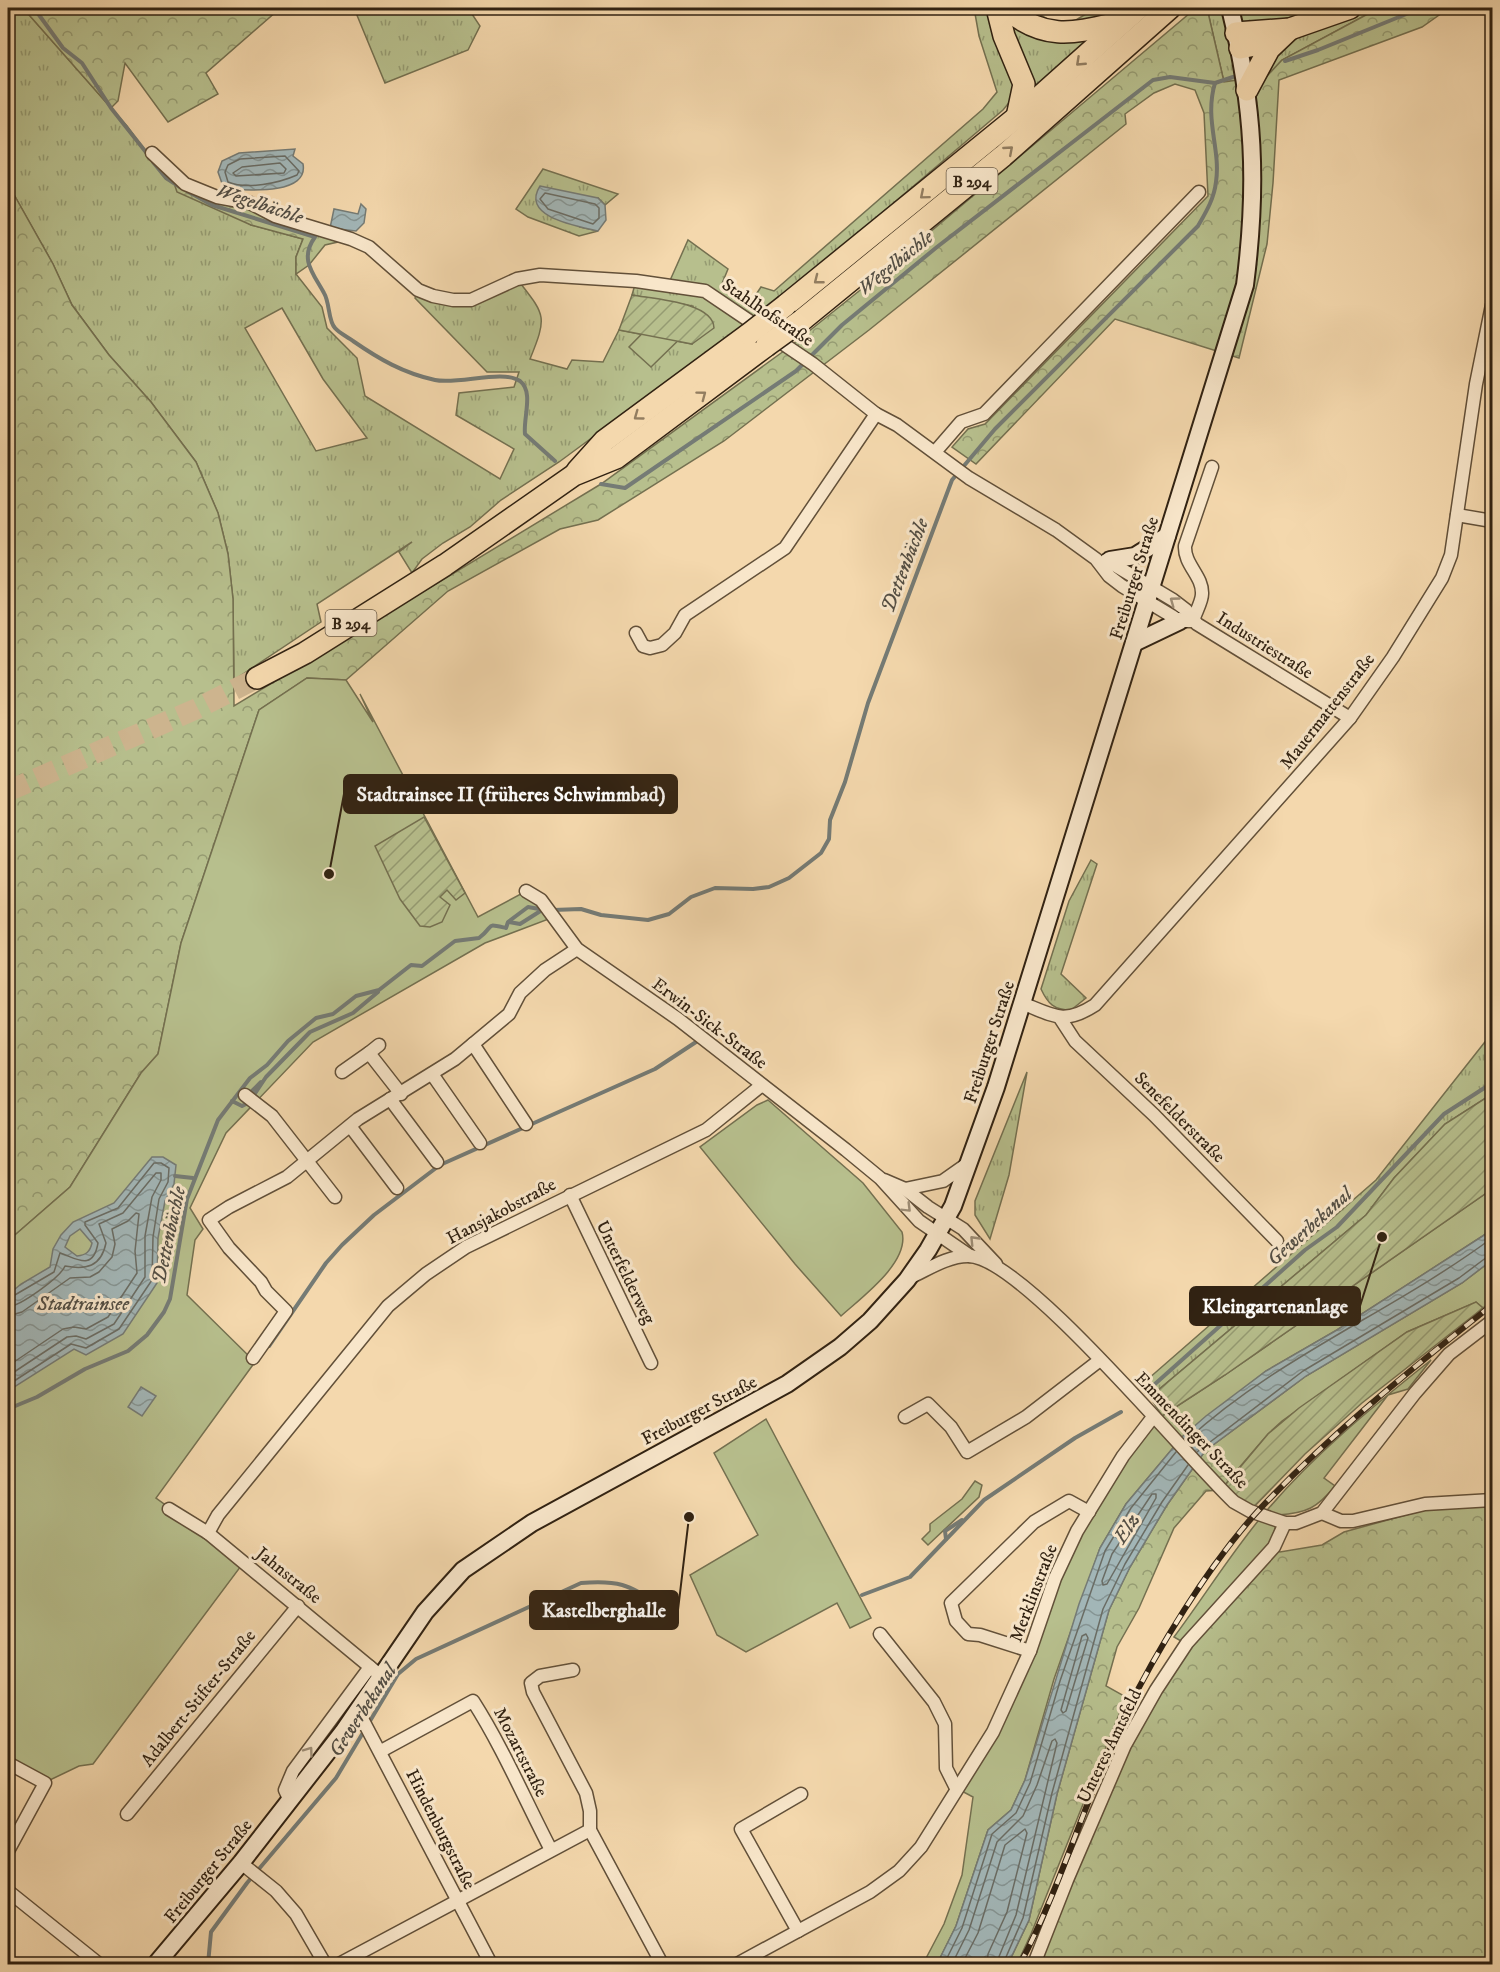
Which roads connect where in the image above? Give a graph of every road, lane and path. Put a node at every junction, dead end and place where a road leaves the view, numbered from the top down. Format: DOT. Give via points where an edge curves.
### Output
graph roads {
  1 [pos="997,8"];
  2 [pos="1005,8"];
  3 [pos="1138,8"];
  4 [pos="1170,8"];
  5 [pos="1230,8"];
  6 [pos="1350,8"];
  7 [pos="1122,22"];
  8 [pos="1284,34"];
  9 [pos="1238,41"];
  10 [pos="1247,90"];
  11 [pos="1017,117"];
  12 [pos="152,153"];
  13 [pos="1198,192"];
  14 [pos="1492,305"];
  15 [pos="876,414"];
  16 [pos="935,452"];
  17 [pos="1212,467"];
  18 [pos="574,475"];
  19 [pos="1457,515"];
  20 [pos="1492,521"];
  21 [pos="1167,537"];
  22 [pos="1103,560"];
  23 [pos="1149,594"];
  24 [pos="1186,621"];
  25 [pos="636,633"];
  26 [pos="1134,643"];
  27 [pos="257,678"];
  28 [pos="1350,718"];
  29 [pos="526,891"];
  30 [pos="577,949"];
  31 [pos="1022,1003"];
  32 [pos="1060,1018"];
  33 [pos="473,1044"];
  34 [pos="342,1072"];
  35 [pos="432,1074"];
  36 [pos="762,1085"];
  37 [pos="245,1095"];
  38 [pos="396,1097"];
  39 [pos="526,1124"];
  40 [pos="350,1126"];
  41 [pos="480,1143"];
  42 [pos="309,1161"];
  43 [pos="971,1161"];
  44 [pos="437,1162"];
  45 [pos="880,1178"];
  46 [pos="397,1188"];
  47 [pos="905,1189"];
  48 [pos="570,1195"];
  49 [pos="335,1197"];
  50 [pos="946,1219"];
  51 [pos="938,1234"];
  52 [pos="1277,1241"];
  53 [pos="970,1256"];
  54 [pos="999,1266"];
  55 [pos="907,1280"];
  56 [pos="1492,1321"];
  57 [pos="253,1358"];
  58 [pos="1100,1360"];
  59 [pos="651,1364"];
  60 [pos="905,1417"];
  61 [pos="1157,1421"];
  62 [pos="1492,1500"];
  63 [pos="170,1509"];
  64 [pos="1089,1512"];
  65 [pos="1322,1513"];
  66 [pos="1285,1523"];
  67 [pos="208,1533"];
  68 [pos="298,1606"];
  69 [pos="880,1634"];
  70 [pos="1030,1651"];
  71 [pos="573,1670"];
  72 [pos="375,1671"];
  73 [pos="362,1715"];
  74 [pos="381,1751"];
  75 [pos="8,1763"];
  76 [pos="956,1788"];
  77 [pos="801,1794"];
  78 [pos="290,1801"];
  79 [pos="127,1814"];
  80 [pos="590,1830"];
  81 [pos="551,1850"];
  82 [pos="8,1851"];
  83 [pos="245,1866"];
  84 [pos="8,1891"];
  85 [pos="458,1902"];
  86 [pos="798,1931"];
  87 [pos="99,1965"];
  88 [pos="156,1965"];
  89 [pos="325,1965"];
  90 [pos="339,1965"];
  91 [pos="491,1965"];
  92 [pos="662,1965"];
  93 [pos="736,1965"];
  94 [pos="1034,1965"];
  1 -- 11 [label="highway" via="1024,84"];
  2 -- 7 [label="highway" via="1030,26 1057,33"];
  3 -- 7 [label="highway, B 294"];
  18 -- 4 [label="highway, B 294, one-way, bridge" via="616,458 802,320 994,163"];
  5 -- 9 [label="street, Freiburger Straße"];
  6 -- 8 [label="highway"];
  7 -- 11 [label="highway, B 294, one-way"];
  8 -- 9 [label="highway"];
  8 -- 10 [label="highway" via="1269,50"];
  9 -- 10 [label="street, Freiburger Straße"];
  10 -- 21 [label="street, Freiburger Straße" via="1254,201 1245,285"];
  11 -- 18 [label="highway, B 294, one-way, bridge" via="786,305 604,441"];
  12 -- 15 [label="street, Stahlhofstraße" via="185,184 217,197 250,203 274,216 369,247 418,291 433,297 471,300 517,279 540,274 705,291 813,364"];
  13 -- 16 [label="street" via="984,414 961,422"];
  14 -- 19 [label="street, Mauermattenstraße"];
  15 -- 16 [label="street, Stahlhofstraße"];
  15 -- 25 [label="street" via="786,548 685,615 675,633 662,645 643,646"];
  16 -- 22 [label="street, Stahlhofstraße" via="969,478"];
  17 -- 24 [label="street, Industriestraße" via="1185,546 1185,556 1203,594"];
  18 -- 27 [label="highway, B 294" via="445,565 305,653"];
  19 -- 20 [label="street"];
  19 -- 28 [label="street, Mauermattenstraße" via="1451,555 1442,578"];
  21 -- 22 [label="street" via="1135,556"];
  21 -- 23 [label="street, Freiburger Straße"];
  22 -- 23 [label="street, Stahlhofstraße"];
  23 -- 24 [label="street, Industriestraße"];
  23 -- 26 [label="street, Freiburger Straße"];
  24 -- 26 [label="street"];
  24 -- 28 [label="street, Industriestraße"];
  26 -- 31 [label="street, Freiburger Straße"];
  28 -- 32 [label="street, Mauermattenstraße" via="1095,1005 1072,1018"];
  29 -- 30 [label="street, Erwin-Sick-Straße" via="541,900"];
  30 -- 33 [label="street" via="545,970 520,993 510,1014"];
  30 -- 36 [label="street, Erwin-Sick-Straße"];
  31 -- 32 [label="street"];
  31 -- 43 [label="street, Freiburger Straße"];
  32 -- 52 [label="street, Senefelderstraße" via="1075,1041"];
  33 -- 35 [label="street"];
  33 -- 39 [label="street"];
  34 -- 38 [label="street" via="374,1049"];
  35 -- 38 [label="street"];
  35 -- 41 [label="street"];
  36 -- 45 [label="street, Erwin-Sick-Straße"];
  36 -- 48 [label="street, Hansjakobstraße" via="706,1130"];
  37 -- 42 [label="street" via="272,1116"];
  38 -- 40 [label="street"];
  38 -- 44 [label="street"];
  40 -- 42 [label="street"];
  40 -- 46 [label="street"];
  42 -- 49 [label="street"];
  42 -- 57 [label="street" via="209,1221 286,1311"];
  43 -- 47 [label="street" via="943,1182"];
  43 -- 50 [label="street, Freiburger Straße"];
  45 -- 47 [label="street, Erwin-Sick-Straße"];
  45 -- 51 [label="street, Erwin-Sick-Straße, one-way" via="901,1203"];
  47 -- 50 [label="street, Erwin-Sick-Straße"];
  48 -- 59 [label="street, Unterfelderweg"];
  48 -- 67 [label="street, Hansjakobstraße" via="466,1247 388,1306 218,1515"];
  50 -- 51 [label="street, Freiburger Straße"];
  54 -- 50 [label="street, Emmendinger Straße, one-way" via="963,1229"];
  51 -- 53 [label="street, Emmendinger Straße"];
  51 -- 55 [label="street, Freiburger Straße"];
  53 -- 54 [label="street, Emmendinger Straße"];
  53 -- 55 [label="street" via="947,1260"];
  54 -- 58 [label="street, Emmendinger Straße"];
  55 -- 72 [label="street, Freiburger Straße" via="870,1321 804,1373 532,1523 474,1560"];
  56 -- 65 [label="street" via="1443,1360"];
  58 -- 60 [label="street" via="1026,1417 967,1452 951,1427 928,1404"];
  58 -- 61 [label="street, Emmendinger Straße"];
  61 -- 64 [label="street, Merklinstraße" via="1123,1455"];
  61 -- 66 [label="street, Emmendinger Straße" via="1234,1502"];
  62 -- 65 [label="street" via="1425,1504 1353,1521"];
  63 -- 67 [label="street, Jahnstraße"];
  64 -- 70 [label="street, Merklinstraße" via="1055,1578"];
  64 -- 70 [label="street" via="1069,1501 1034,1522 951,1603 956,1621 968,1634"];
  65 -- 66 [label="street"];
  66 -- 94 [label="street, Unteres Amtsfeld" via="1274,1547 1187,1643 1156,1690 1125,1745"];
  67 -- 68 [label="street, Jahnstraße"];
  68 -- 72 [label="street, Jahnstraße"];
  68 -- 79 [label="street, Adalbert-Stifter-Straße"];
  69 -- 76 [label="street" via="934,1702 945,1724 946,1768"];
  70 -- 76 [label="street, Merklinstraße" via="993,1732"];
  71 -- 80 [label="street" via="540,1676 531,1683 535,1698 586,1793"];
  72 -- 73 [label="street, Freiburger Straße"];
  78 -- 72 [label="street, Freiburger Straße, one-way" via="285,1790 293,1772"];
  73 -- 74 [label="street, Hindenburgstraße"];
  73 -- 78 [label="street, Freiburger Straße"];
  74 -- 81 [label="street, Mozartstraße" via="473,1701 495,1735"];
  74 -- 85 [label="street, Hindenburgstraße"];
  75 -- 82 [label="street" via="45,1783"];
  76 -- 86 [label="street, Merklinstraße" via="921,1847 899,1871 870,1892"];
  77 -- 86 [label="street" via="741,1829"];
  78 -- 83 [label="street, Freiburger Straße"];
  80 -- 81 [label="street"];
  80 -- 92 [label="street"];
  81 -- 85 [label="street"];
  83 -- 88 [label="street, Freiburger Straße"];
  83 -- 89 [label="street" via="276,1891 296,1914"];
  84 -- 87 [label="street"];
  85 -- 90 [label="street"];
  85 -- 91 [label="street, Hindenburgstraße"];
  86 -- 93 [label="street, Merklinstraße"];
}
